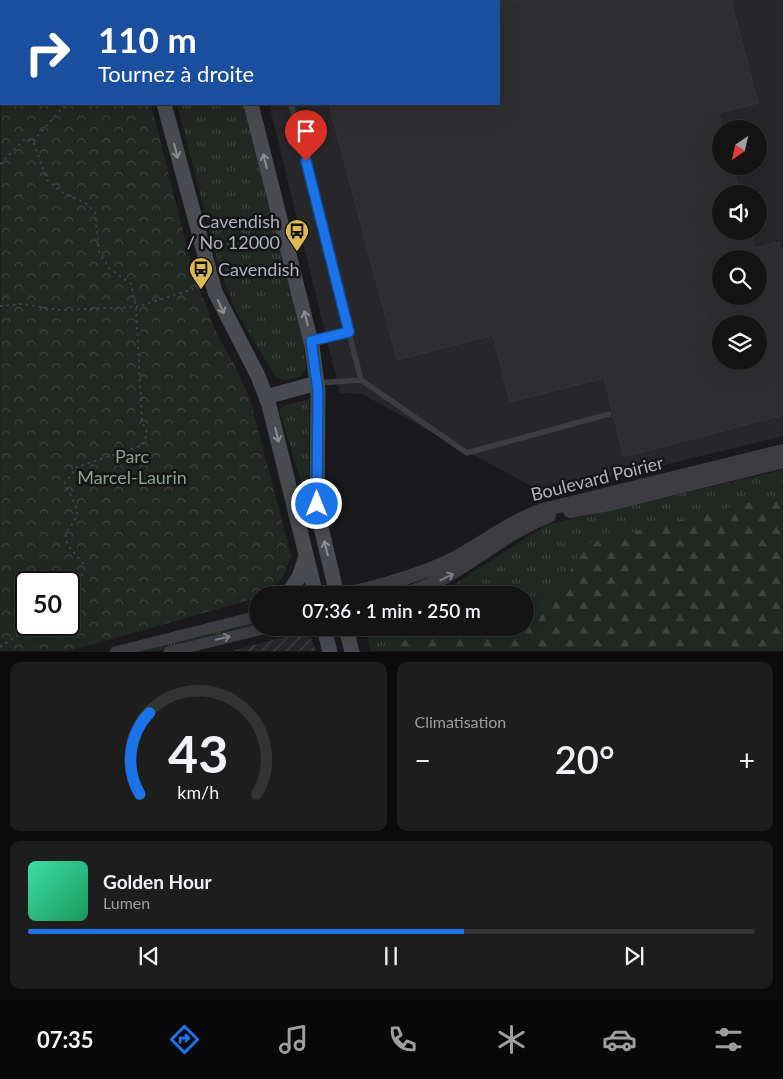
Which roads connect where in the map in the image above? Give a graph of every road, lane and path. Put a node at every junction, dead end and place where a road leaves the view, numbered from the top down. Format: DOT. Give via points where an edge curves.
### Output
graph roads {
  1 [pos="65,105"];
  2 [pos="164,105"];
  3 [pos="251,105"];
  4 [pos="291,105"];
  5 [pos="33,141"];
  6 [pos="0,164"];
  7 [pos="202,287"];
  8 [pos="0,306"];
  9 [pos="136,307"];
  10 [pos="349,332"];
  11 [pos="311,341"];
  12 [pos="361,380"];
  13 [pos="317,383"];
  14 [pos="266,397"];
  15 [pos="609,414"];
  16 [pos="783,451"];
  17 [pos="783,461"];
  18 [pos="306,555"];
  19 [pos="80,578"];
  20 [pos="292,586"];
  21 [pos="314,586"];
  22 [pos="335,586"];
  23 [pos="380,586"];
  24 [pos="425,586"];
  25 [pos="249,618"];
  26 [pos="249,632"];
  27 [pos="16,636"];
  28 [pos="326,636"];
  29 [pos="348,636"];
  30 [pos="0,647"];
  31 [pos="115,652"];
  32 [pos="169,652"];
  33 [pos="330,652"];
  34 [pos="352,652"];
  1 -- 5 [label="path"];
  2 -- 14 [label="main road, one-way" via="215,292 254,366"];
  11 -- 3 [label="main road, one-way"];
  4 -- 10 [label="lane"];
  5 -- 6 [label="path" via="25,139 19,142"];
  5 -- 9 [label="path" via="47,180 63,193 87,204 95,213 99,252 109,268 131,284"];
  7 -- 9 [label="path"];
  8 -- 9 [label="path" via="23,304 60,310"];
  9 -- 19 [label="path" via="142,421 147,433 143,444 77,467 65,483 77,511 66,538 69,548 79,555 85,567"];
  10 -- 11 [label="lane"];
  10 -- 12 [label="lane"];
  11 -- 13 [label="main road"];
  12 -- 13 [label="lane"];
  12 -- 15 [label="lane" via="466,453"];
  13 -- 14 [label="main road"];
  22 -- 13 [label="main road, one-way" via="317,510"];
  14 -- 18 [label="main road, one-way"];
  16 -- 23 [label="street, Boulevard Poirier" via="537,512 427,571"];
  24 -- 17 [label="street, Boulevard Poirier, one-way" via="445,578 520,530 551,516"];
  18 -- 20 [label="main road"];
  18 -- 21 [label="main road"];
  25 -- 31 [label="street"];
  32 -- 26 [label="street, one-way"];
  27 -- 30 [label="path"];
  28 -- 33 [label="main road"];
  29 -- 34 [label="main road"];
}
